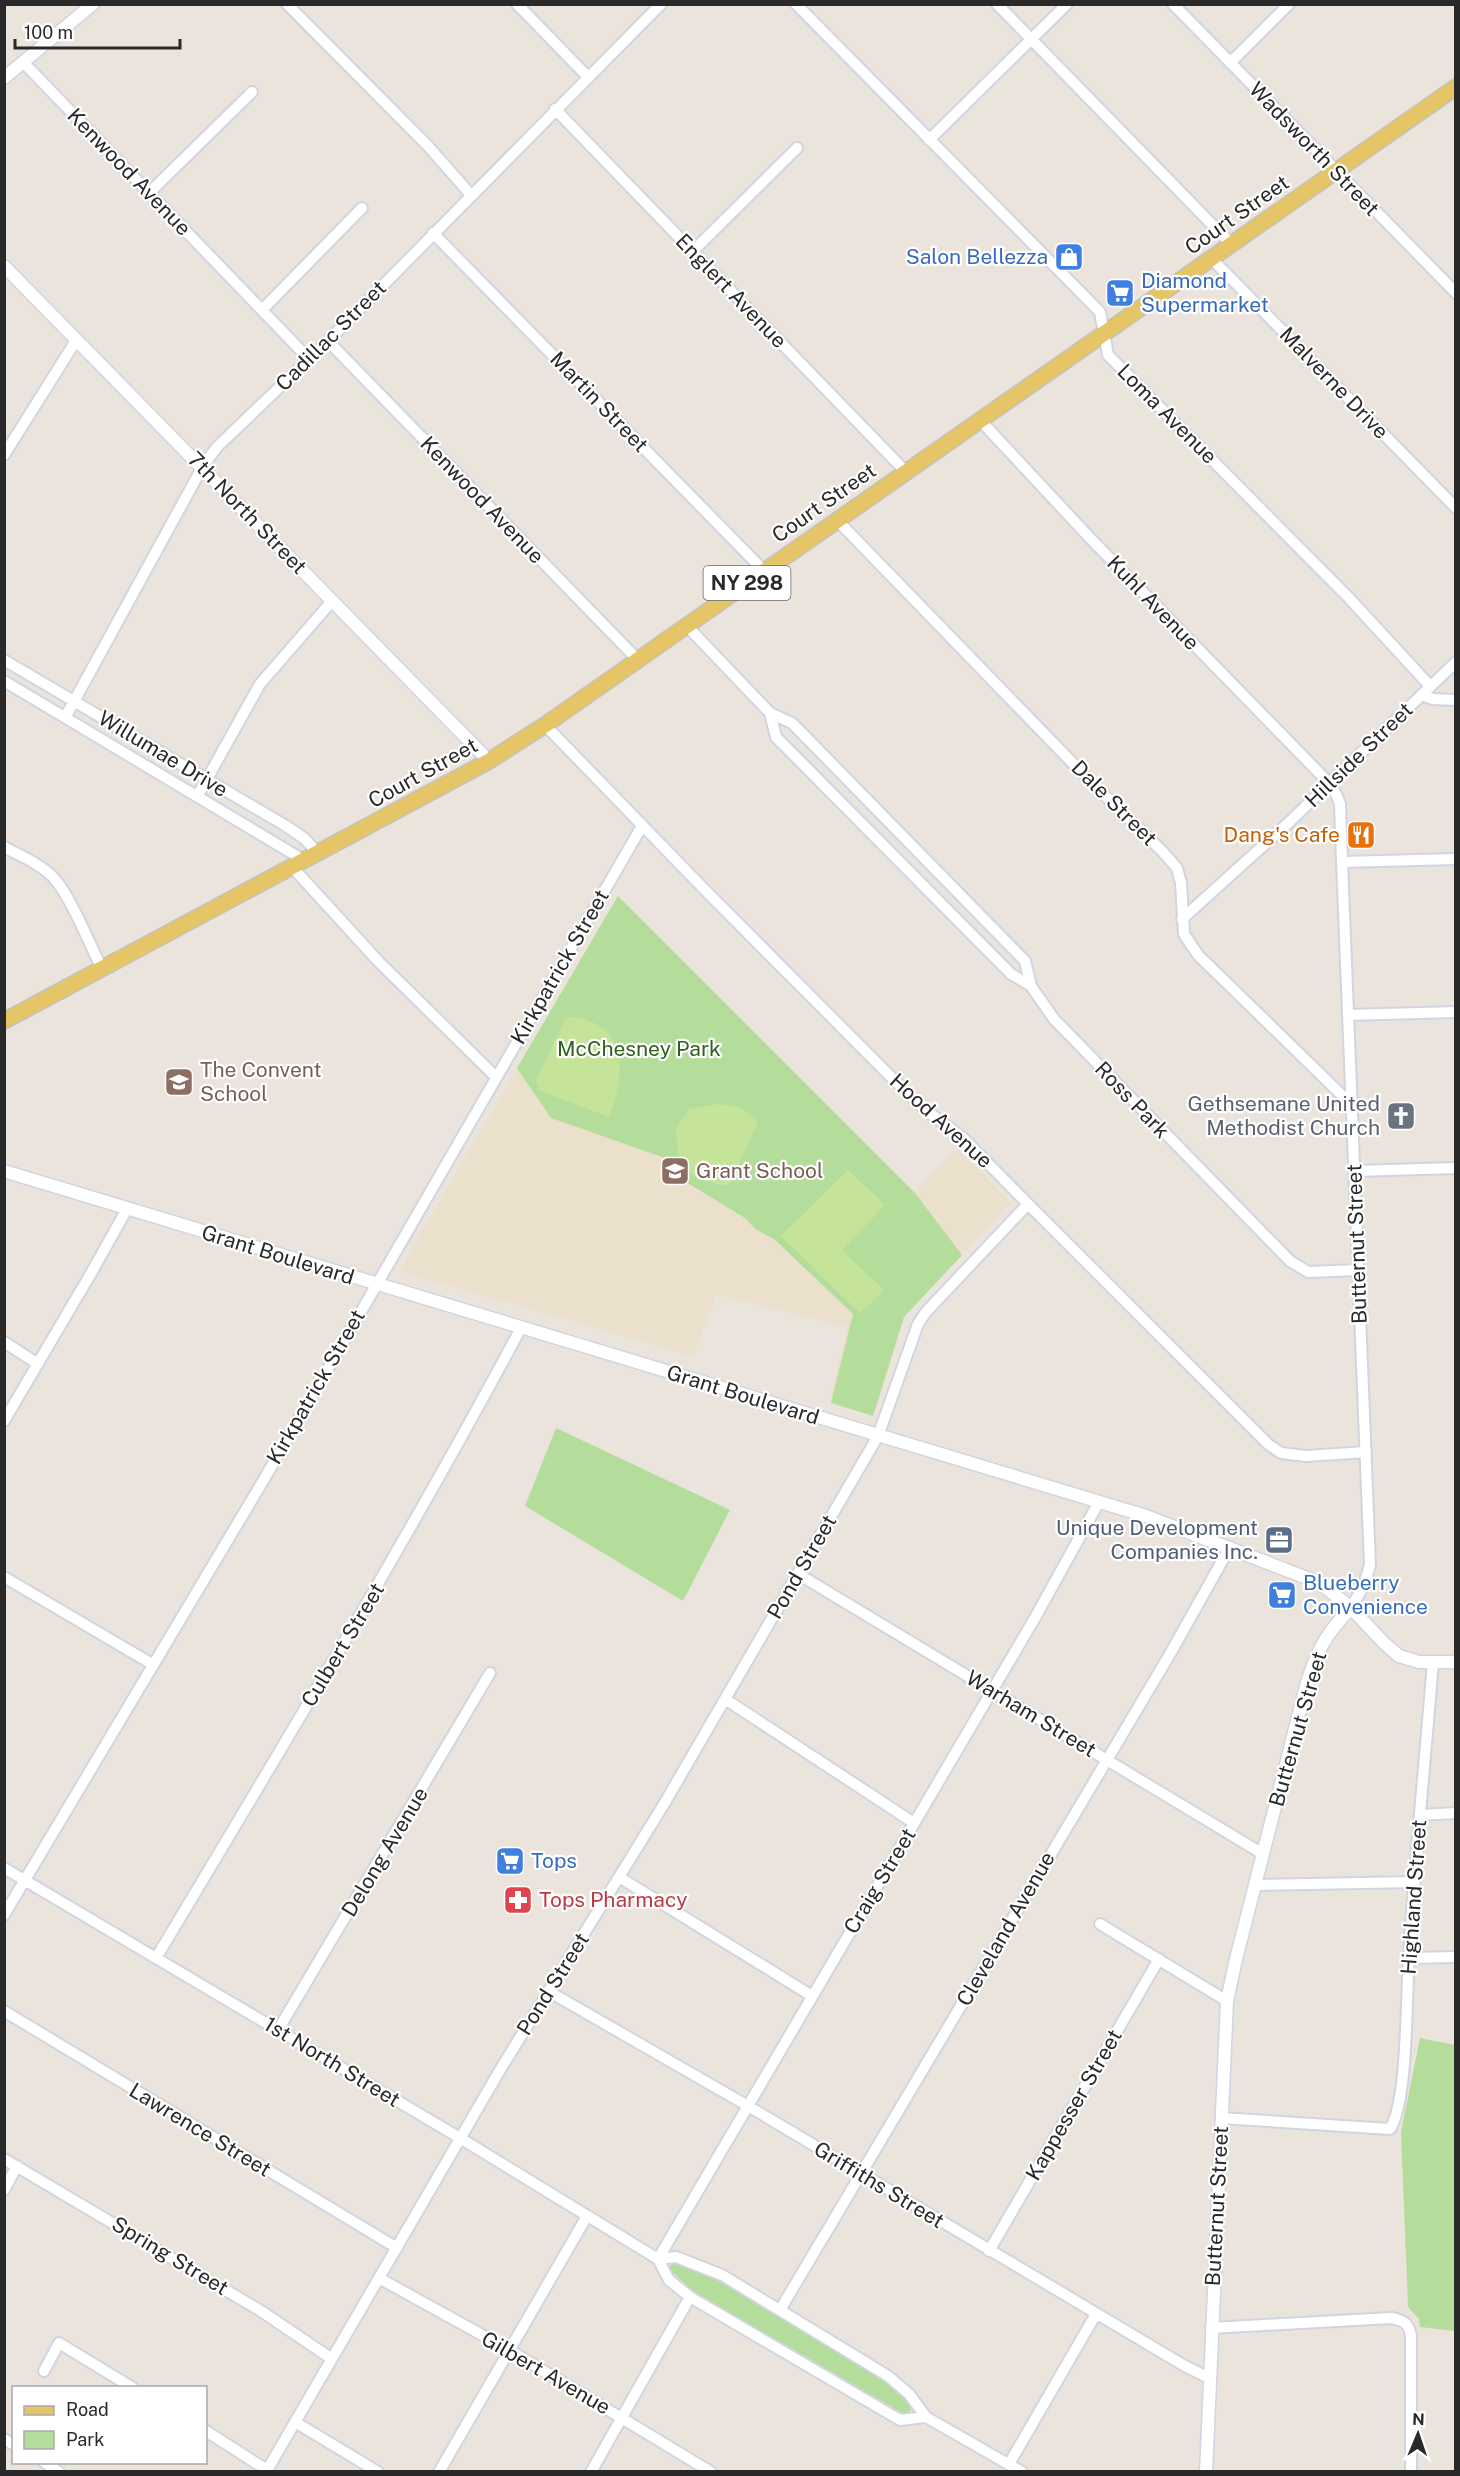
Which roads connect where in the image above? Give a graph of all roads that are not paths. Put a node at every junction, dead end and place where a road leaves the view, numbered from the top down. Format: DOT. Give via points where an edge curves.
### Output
graph roads {
  1 [pos="93,4"];
  2 [pos="287,4"];
  3 [pos="517,4"];
  4 [pos="661,4"];
  5 [pos="796,4"];
  6 [pos="997,4"];
  7 [pos="1066,4"];
  8 [pos="1173,4"];
  9 [pos="1289,4"];
  10 [pos="1031,39"];
  11 [pos="23,62"];
  12 [pos="1230,63"];
  13 [pos="588,77"];
  14 [pos="4,78"];
  15 [pos="1455,89"];
  16 [pos="252,92"];
  17 [pos="555,110"];
  18 [pos="929,140"];
  19 [pos="797,148"];
  20 [pos="1335,172"];
  21 [pos="149,193"];
  22 [pos="471,195"];
  23 [pos="362,208"];
  24 [pos="433,234"];
  25 [pos="1232,245"];
  26 [pos="693,251"];
  27 [pos="1212,258"];
  28 [pos="4,266"];
  29 [pos="1455,293"];
  30 [pos="262,310"];
  31 [pos="1103,334"];
  32 [pos="77,339"];
  33 [pos="328,341"];
  34 [pos="309,359"];
  35 [pos="980,420"];
  36 [pos="4,455"];
  37 [pos="203,466"];
  38 [pos="906,472"];
  39 [pos="1455,508"];
  40 [pos="837,520"];
  41 [pos="764,571"];
  42 [pos="332,601"];
  43 [pos="686,625"];
  44 [pos="637,659"];
  45 [pos="4,660"];
  46 [pos="1455,662"];
  47 [pos="4,681"];
  48 [pos="1430,686"];
  49 [pos="1421,695"];
  50 [pos="1455,700"];
  51 [pos="74,701"];
  52 [pos="770,713"];
  53 [pos="66,716"];
  54 [pos="544,725"];
  55 [pos="489,761"];
  56 [pos="206,780"];
  57 [pos="1329,783"];
  58 [pos="198,795"];
  59 [pos="642,826"];
  60 [pos="4,847"];
  61 [pos="1455,859"];
  62 [pos="305,861"];
  63 [pos="1342,862"];
  64 [pos="1182,919"];
  65 [pos="102,969"];
  66 [pos="1031,986"];
  67 [pos="1455,1012"];
  68 [pos="1348,1015"];
  69 [pos="4,1021"];
  70 [pos="495,1077"];
  71 [pos="1352,1105"];
  72 [pos="1455,1167"];
  73 [pos="4,1171"];
  74 [pos="1355,1171"];
  75 [pos="1028,1204"];
  76 [pos="127,1209"];
  77 [pos="1358,1269"];
  78 [pos="375,1284"];
  79 [pos="521,1328"];
  80 [pos="4,1342"];
  81 [pos="38,1364"];
  82 [pos="4,1421"];
  83 [pos="878,1436"];
  84 [pos="1366,1452"];
  85 [pos="1099,1502"];
  86 [pos="1230,1547"];
  87 [pos="798,1574"];
  88 [pos="4,1577"];
  89 [pos="1351,1608"];
  90 [pos="1433,1662"];
  91 [pos="1455,1662"];
  92 [pos="152,1664"];
  93 [pos="490,1673"];
  94 [pos="993,1691"];
  95 [pos="725,1699"];
  96 [pos="1107,1760"];
  97 [pos="1455,1814"];
  98 [pos="1420,1815"];
  99 [pos="914,1824"];
  100 [pos="1263,1854"];
  101 [pos="4,1868"];
  102 [pos="619,1877"];
  103 [pos="25,1880"];
  104 [pos="1415,1882"];
  105 [pos="1255,1885"];
  106 [pos="4,1915"];
  107 [pos="1100,1924"];
  108 [pos="1455,1957"];
  109 [pos="156,1958"];
  110 [pos="1409,1958"];
  111 [pos="1159,1959"];
  112 [pos="549,1991"];
  113 [pos="812,1996"];
  114 [pos="1227,2001"];
  115 [pos="4,2011"];
  116 [pos="278,2030"];
  117 [pos="748,2106"];
  118 [pos="1221,2118"];
  119 [pos="460,2138"];
  120 [pos="4,2159"];
  121 [pos="17,2166"];
  122 [pos="862,2175"];
  123 [pos="4,2190"];
  124 [pos="586,2216"];
  125 [pos="396,2248"];
  126 [pos="989,2251"];
  127 [pos="658,2259"];
  128 [pos="379,2278"];
  129 [pos="690,2297"];
  130 [pos="780,2310"];
  131 [pos="1096,2314"];
  132 [pos="1211,2328"];
  133 [pos="509,2350"];
  134 [pos="332,2358"];
  135 [pos="44,2371"];
  136 [pos="1209,2378"];
  137 [pos="130,2386"];
  138 [pos="622,2417"];
  139 [pos="926,2417"];
  140 [pos="295,2422"];
  141 [pos="207,2432"];
  142 [pos="46,2464"];
  143 [pos="1009,2464"];
  144 [pos="266,2471"];
  145 [pos="59,2472"];
  146 [pos="378,2472"];
  147 [pos="438,2472"];
  148 [pos="591,2472"];
  149 [pos="711,2472"];
  150 [pos="1022,2472"];
  151 [pos="1206,2472"];
  152 [pos="1411,2472"];
  1 -- 11 [label="street"];
  2 -- 22 [label="street" via="428,146"];
  3 -- 13 [label="street"];
  4 -- 13 [label="street, Cadillac Street"];
  5 -- 18 [label="street, Loma Avenue"];
  6 -- 10 [label="street"];
  7 -- 10 [label="street"];
  8 -- 12 [label="street, Wadsworth Street"];
  9 -- 12 [label="street"];
  10 -- 18 [label="street"];
  10 -- 25 [label="street"];
  11 -- 14 [label="street"];
  11 -- 21 [label="street, Kenwood Avenue"];
  12 -- 20 [label="street, Wadsworth Street"];
  13 -- 17 [label="street, Cadillac Street"];
  15 -- 20 [label="main road, Court Street / NY 298"];
  16 -- 21 [label="street"];
  17 -- 22 [label="street, Cadillac Street"];
  17 -- 26 [label="street, Englert Avenue"];
  18 -- 31 [label="street, Loma Avenue" via="1100,312"];
  19 -- 26 [label="street"];
  20 -- 25 [label="main road, Court Street / NY 298"];
  20 -- 29 [label="street, Wadsworth Street"];
  21 -- 30 [label="street, Kenwood Avenue"];
  22 -- 24 [label="street, Cadillac Street"];
  23 -- 30 [label="street"];
  24 -- 33 [label="street, Cadillac Street"];
  24 -- 41 [label="street, Martin Street"];
  25 -- 27 [label="main road, Court Street / NY 298"];
  26 -- 38 [label="street, Englert Avenue"];
  27 -- 31 [label="main road, Court Street / NY 298"];
  27 -- 39 [label="street, Malverne Drive"];
  28 -- 32 [label="street, 7th North Street"];
  30 -- 34 [label="street, Kenwood Avenue"];
  31 -- 35 [label="main road, Court Street / NY 298"];
  31 -- 48 [label="street, Loma Avenue" via="1108,355 1349,598"];
  32 -- 36 [label="street"];
  32 -- 37 [label="street, 7th North Street"];
  33 -- 34 [label="street, Cadillac Street"];
  33 -- 44 [label="street, Kenwood Avenue"];
  34 -- 37 [label="street, Cadillac Street" via="217,447"];
  35 -- 38 [label="main road, Court Street / NY 298"];
  35 -- 57 [label="street, Kuhl Avenue"];
  37 -- 42 [label="street, 7th North Street"];
  37 -- 51 [label="street, Cadillac Street"];
  38 -- 40 [label="main road, Court Street / NY 298"];
  40 -- 41 [label="main road, Court Street / NY 298"];
  40 -- 64 [label="street, Dale Street" via="1177,868"];
  41 -- 43 [label="main road, Court Street / NY 298"];
  42 -- 55 [label="street, 7th North Street"];
  42 -- 56 [label="street" via="260,684"];
  43 -- 44 [label="main road, Court Street / NY 298"];
  43 -- 52 [label="street, Ross Park"];
  44 -- 54 [label="main road, Court Street / NY 298"];
  45 -- 51 [label="street, Willumae Drive"];
  46 -- 48 [label="street, Hillside Street"];
  47 -- 53 [label="street, Willumae Drive"];
  48 -- 49 [label="street, Hillside Street"];
  49 -- 50 [label="street"];
  49 -- 57 [label="street, Hillside Street"];
  51 -- 53 [label="street, Cadillac Street"];
  51 -- 56 [label="street, Willumae Drive"];
  52 -- 66 [label="street, Ross Park" via="776,737 1011,974"];
  52 -- 66 [label="street, Ross Park" via="792,723 1025,962"];
  53 -- 58 [label="street, Willumae Drive"];
  54 -- 55 [label="main road, Court Street / NY 298"];
  54 -- 59 [label="street, Hood Avenue"];
  55 -- 62 [label="main road, Court Street / NY 298"];
  56 -- 58 [label="street"];
  56 -- 62 [label="street, Willumae Drive" via="304,839"];
  57 -- 63 [label="street, Butternut Street" via="1340,804"];
  57 -- 64 [label="street, Hillside Street"];
  58 -- 62 [label="street, Willumae Drive"];
  59 -- 70 [label="street, Kirkpatrick Street"];
  59 -- 75 [label="street, Hood Avenue" via="894,1080 963,1138"];
  60 -- 65 [label="street" via="54,878"];
  61 -- 63 [label="street"];
  62 -- 65 [label="main road, Court Street / NY 298"];
  62 -- 70 [label="street" via="379,962"];
  63 -- 68 [label="street, Butternut Street"];
  64 -- 71 [label="street, Dale Street" via="1184,934 1198,955"];
  65 -- 69 [label="main road, Court Street / NY 298"];
  66 -- 77 [label="street, Ross Park" via="1054,1019 1290,1261 1308,1272"];
  67 -- 68 [label="street"];
  68 -- 71 [label="street, Butternut Street"];
  70 -- 78 [label="street, Kirkpatrick Street"];
  71 -- 74 [label="street, Butternut Street"];
  72 -- 74 [label="street"];
  73 -- 76 [label="street, Grant Boulevard"];
  74 -- 77 [label="street, Butternut Street"];
  75 -- 83 [label="street, Pond Street" via="926,1312 908,1350"];
  75 -- 84 [label="street, Hood Avenue" via="1281,1454"];
  76 -- 78 [label="street, Grant Boulevard"];
  76 -- 81 [label="street"];
  77 -- 84 [label="street, Butternut Street"];
  78 -- 79 [label="street, Grant Boulevard"];
  78 -- 92 [label="street, Kirkpatrick Street"];
  79 -- 83 [label="street, Grant Boulevard"];
  79 -- 109 [label="street, Culbert Street" via="353,1629"];
  80 -- 81 [label="street"];
  81 -- 82 [label="street"];
  83 -- 85 [label="street, Grant Boulevard"];
  83 -- 87 [label="street, Pond Street"];
  84 -- 89 [label="street, Butternut Street" via="1370,1565"];
  85 -- 86 [label="street, Grant Boulevard"];
  85 -- 94 [label="street, Craig Street"];
  86 -- 89 [label="street, Grant Boulevard" via="1307,1576"];
  86 -- 96 [label="street, Cleveland Avenue"];
  87 -- 94 [label="street, Warham Street"];
  87 -- 95 [label="street, Pond Street"];
  88 -- 92 [label="street"];
  89 -- 90 [label="street, Grant Boulevard" via="1400,1656"];
  89 -- 100 [label="street, Butternut Street" via="1330,1629 1312,1666"];
  90 -- 91 [label="street, Grant Boulevard"];
  90 -- 98 [label="street, Highland Street"];
  92 -- 103 [label="street, Kirkpatrick Street"];
  93 -- 116 [label="street, Delong Avenue"];
  94 -- 96 [label="street, Warham Street"];
  94 -- 99 [label="street, Craig Street"];
  95 -- 99 [label="street"];
  95 -- 102 [label="street, Pond Street"];
  96 -- 100 [label="street, Warham Street"];
  96 -- 122 [label="street, Cleveland Avenue"];
  97 -- 98 [label="street"];
  98 -- 104 [label="street, Highland Street"];
  99 -- 113 [label="street, Craig Street"];
  100 -- 105 [label="street, Butternut Street"];
  101 -- 103 [label="street, 1st North Street"];
  102 -- 112 [label="street, Pond Street"];
  102 -- 113 [label="street"];
  103 -- 106 [label="street, Kirkpatrick Street"];
  103 -- 109 [label="street, 1st North Street"];
  104 -- 105 [label="street"];
  104 -- 110 [label="street, Highland Street"];
  105 -- 114 [label="street, Butternut Street"];
  107 -- 111 [label="street"];
  108 -- 110 [label="street"];
  109 -- 116 [label="street, 1st North Street"];
  110 -- 118 [label="street, Highland Street" via="1401,2091 1390,2129"];
  111 -- 114 [label="street"];
  111 -- 126 [label="street, Kappesser Street"];
  112 -- 117 [label="street, Griffiths Street"];
  112 -- 119 [label="street, Pond Street"];
  113 -- 117 [label="street, Craig Street"];
  114 -- 118 [label="street, Butternut Street"];
  115 -- 125 [label="street, Lawrence Street"];
  116 -- 119 [label="street, 1st North Street"];
  117 -- 122 [label="street, Griffiths Street"];
  117 -- 127 [label="street, Craig Street"];
  118 -- 132 [label="street, Butternut Street"];
  119 -- 124 [label="street, 1st North Street"];
  119 -- 125 [label="street, Pond Street"];
  120 -- 121 [label="street, Spring Street"];
  121 -- 123 [label="street"];
  121 -- 134 [label="street, Spring Street" via="261,2311"];
  122 -- 126 [label="street, Griffiths Street"];
  122 -- 130 [label="street, Cleveland Avenue"];
  124 -- 127 [label="street, 1st North Street"];
  124 -- 133 [label="street"];
  125 -- 128 [label="street, Pond Street"];
  126 -- 131 [label="street, Griffiths Street"];
  127 -- 129 [label="street, 1st North Street" via="669,2280"];
  127 -- 130 [label="street, 1st North Street" via="676,2257 700,2265"];
  128 -- 133 [label="street, Gilbert Avenue"];
  128 -- 134 [label="street, Pond Street"];
  129 -- 138 [label="street"];
  129 -- 139 [label="street, 1st North Street" via="900,2420"];
  130 -- 139 [label="street, 1st North Street" via="888,2376 909,2394"];
  131 -- 136 [label="street, Griffiths Street"];
  131 -- 143 [label="street"];
  132 -- 136 [label="street, Butternut Street"];
  132 -- 152 [label="street" via="1400,2320 1410,2328 1411,2336"];
  133 -- 138 [label="street, Gilbert Avenue"];
  133 -- 147 [label="street"];
  134 -- 140 [label="street, Pond Street"];
  135 -- 137 [label="street" via="59,2343"];
  136 -- 151 [label="street, Butternut Street"];
  138 -- 148 [label="street"];
  138 -- 149 [label="street, Gilbert Avenue"];
  139 -- 143 [label="street, 1st North Street"];
  140 -- 144 [label="street, Pond Street"];
  140 -- 146 [label="street"];
  141 -- 144 [label="street"];
  142 -- 145 [label="street"];
  143 -- 150 [label="street, 1st North Street"];
}
